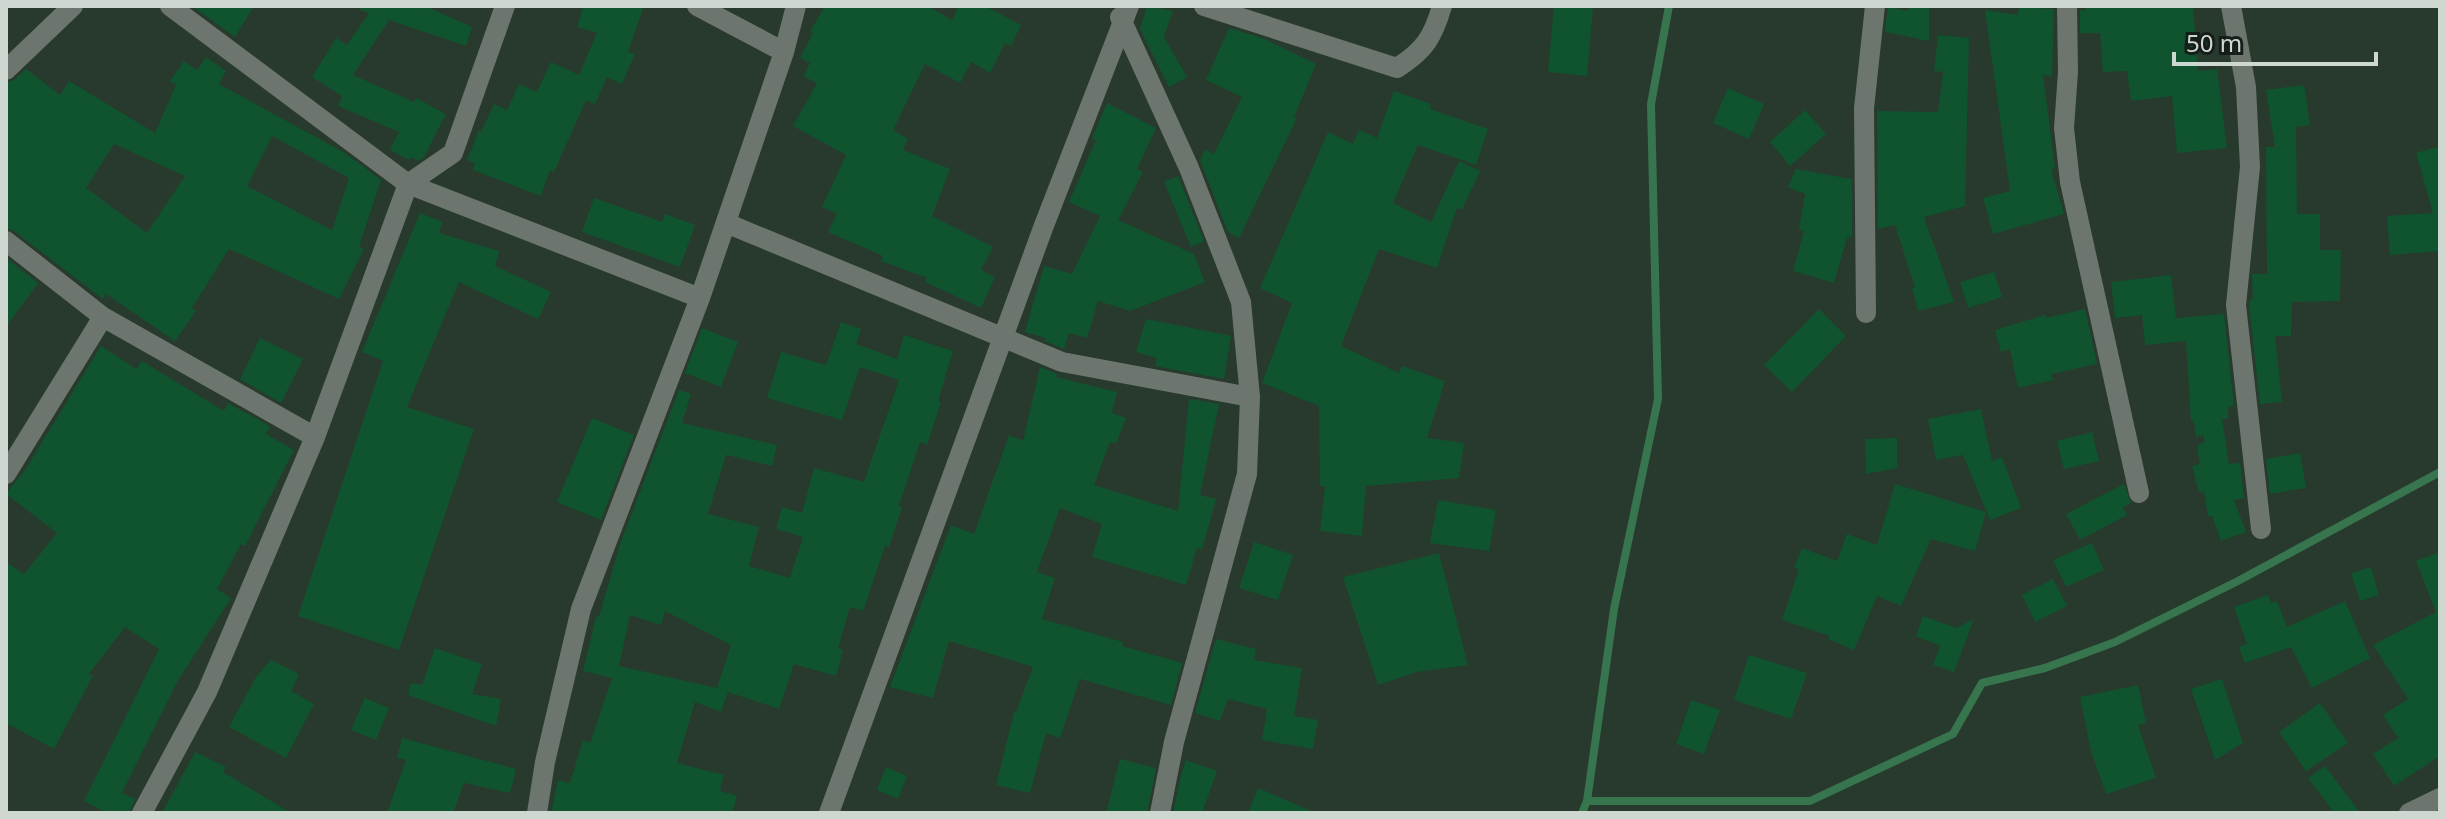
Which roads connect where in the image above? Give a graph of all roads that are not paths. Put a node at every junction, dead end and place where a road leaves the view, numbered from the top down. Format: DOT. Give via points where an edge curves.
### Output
graph roads {
  1 [pos="73,6"];
  2 [pos="170,6"];
  3 [pos="505,6"];
  4 [pos="697,6"];
  5 [pos="796,6"];
  6 [pos="1204,6"];
  7 [pos="1442,6"];
  8 [pos="1875,6"];
  9 [pos="2067,6"];
  10 [pos="2231,6"];
  11 [pos="1122,12"];
  12 [pos="784,52"];
  13 [pos="6,70"];
  14 [pos="408,184"];
  15 [pos="726,223"];
  16 [pos="6,241"];
  17 [pos="700,298"];
  18 [pos="1866,313"];
  19 [pos="103,317"];
  20 [pos="1003,337"];
  21 [pos="1250,397"];
  22 [pos="315,437"];
  23 [pos="6,474"];
  24 [pos="2139,493"];
  25 [pos="2261,529"];
  26 [pos="2440,798"];
  27 [pos="142,813"];
  28 [pos="537,813"];
  29 [pos="829,813"];
  30 [pos="1160,813"];
  31 [pos="2409,813"];
  1 -- 13 [label="street"];
  2 -- 14 [label="street"];
  3 -- 14 [label="street" via="453,153"];
  4 -- 12 [label="street"];
  5 -- 12 [label="street"];
  6 -- 7 [label="street" via="1397,68 1433,36"];
  8 -- 18 [label="street" via="1864,108"];
  9 -- 24 [label="street" via="2064,128 2070,182"];
  10 -- 25 [label="street" via="2246,87 2250,167 2236,305"];
  11 -- 20 [label="street"];
  11 -- 21 [label="street" via="1241,302"];
  12 -- 15 [label="street"];
  14 -- 17 [label="street"];
  14 -- 22 [label="street"];
  15 -- 17 [label="street"];
  15 -- 20 [label="street"];
  16 -- 19 [label="street"];
  17 -- 28 [label="street" via="581,609"];
  19 -- 22 [label="street"];
  19 -- 23 [label="street"];
  20 -- 21 [label="street" via="1062,362"];
  20 -- 29 [label="street"];
  21 -- 30 [label="street" via="1247,474 1174,742"];
  22 -- 27 [label="street" via="207,692"];
  26 -- 31 [label="street"];
}
